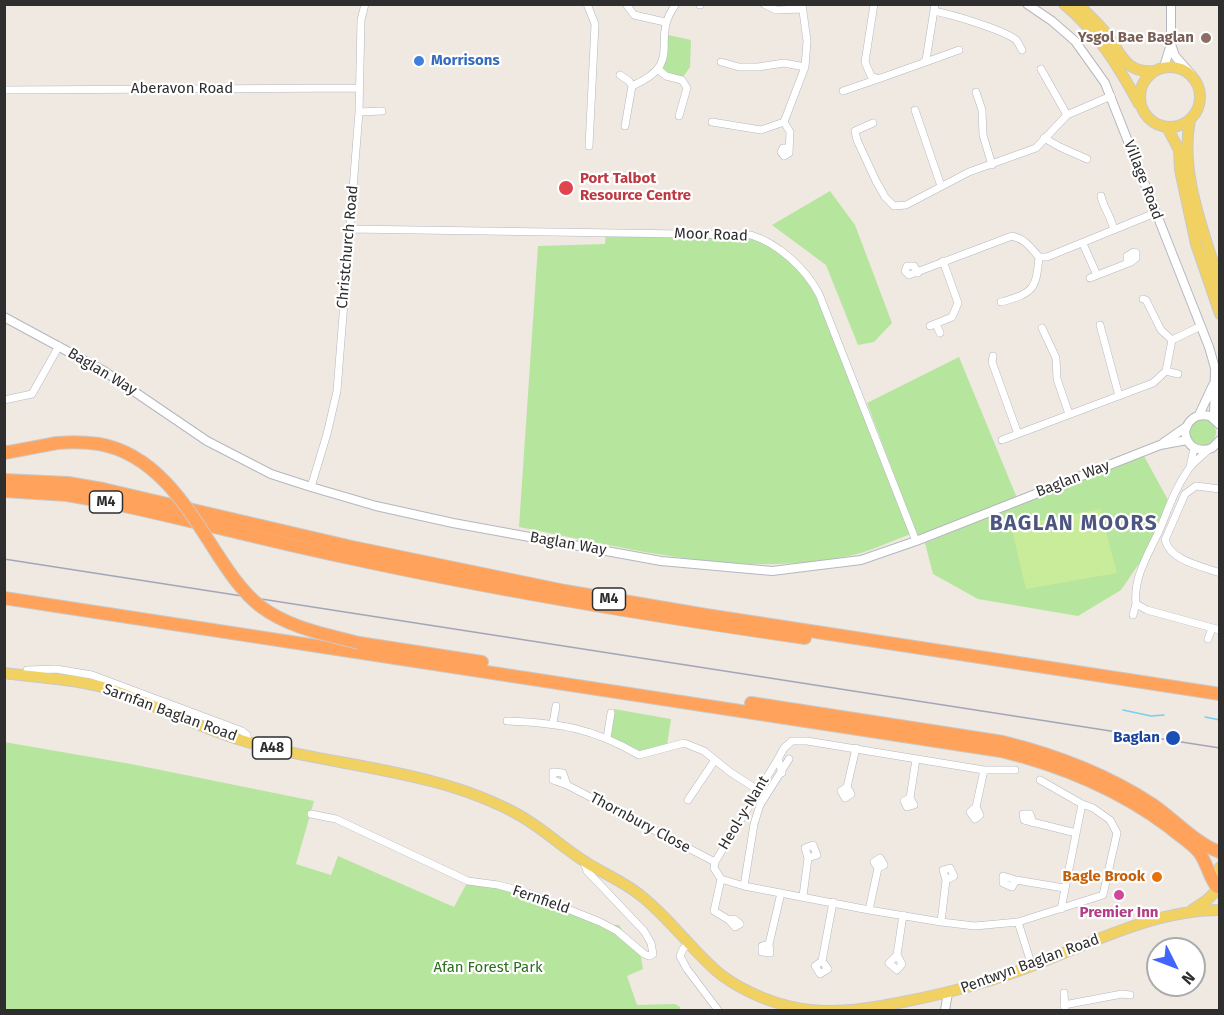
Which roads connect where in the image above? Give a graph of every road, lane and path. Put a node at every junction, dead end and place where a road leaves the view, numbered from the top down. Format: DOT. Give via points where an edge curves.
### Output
graph roads {
  1 [pos="365,4"];
  2 [pos="587,4"];
  3 [pos="626,4"];
  4 [pos="676,4"];
  5 [pos="764,4"];
  6 [pos="874,4"];
  7 [pos="1027,4"];
  8 [pos="1064,4"];
  9 [pos="1078,4"];
  10 [pos="1171,4"];
  11 [pos="802,7"];
  12 [pos="935,8"];
  13 [pos="665,22"];
  14 [pos="1171,44"];
  15 [pos="959,50"];
  16 [pos="1022,50"];
  17 [pos="721,62"];
  18 [pos="923,63"];
  19 [pos="805,67"];
  20 [pos="1041,69"];
  21 [pos="1159,69"];
  22 [pos="659,70"];
  23 [pos="1191,74"];
  24 [pos="620,75"];
  25 [pos="878,79"];
  26 [pos="632,86"];
  27 [pos="360,88"];
  28 [pos="4,90"];
  29 [pos="843,91"];
  30 [pos="976,92"];
  31 [pos="1111,96"];
  32 [pos="1142,108"];
  33 [pos="915,110"];
  34 [pos="382,111"];
  35 [pos="359,112"];
  36 [pos="1067,115"];
  37 [pos="679,116"];
  38 [pos="926,116"];
  39 [pos="918,118"];
  40 [pos="1190,120"];
  41 [pos="712,122"];
  42 [pos="784,122"];
  43 [pos="873,123"];
  44 [pos="625,126"];
  45 [pos="1167,127"];
  46 [pos="1044,138"];
  47 [pos="589,146"];
  48 [pos="789,148"];
  49 [pos="1087,159"];
  50 [pos="992,165"];
  51 [pos="941,186"];
  52 [pos="1101,196"];
  53 [pos="1155,213"];
  54 [pos="350,229"];
  55 [pos="1114,230"];
  56 [pos="1083,244"];
  57 [pos="1039,257"];
  58 [pos="943,261"];
  59 [pos="1131,262"];
  60 [pos="918,273"];
  61 [pos="1220,285"];
  62 [pos="1003,299"];
  63 [pos="1143,299"];
  64 [pos="1220,314"];
  65 [pos="4,316"];
  66 [pos="1100,325"];
  67 [pos="1201,326"];
  68 [pos="1042,328"];
  69 [pos="940,333"];
  70 [pos="1172,340"];
  71 [pos="59,346"];
  72 [pos="993,356"];
  73 [pos="1166,371"];
  74 [pos="1178,374"];
  75 [pos="1214,383"];
  76 [pos="1119,396"];
  77 [pos="4,400"];
  78 [pos="1069,414"];
  79 [pos="1199,415"];
  80 [pos="1217,421"];
  81 [pos="1186,427"];
  82 [pos="1018,434"];
  83 [pos="1002,440"];
  84 [pos="1187,440"];
  85 [pos="1160,445"];
  86 [pos="1216,445"];
  87 [pos="1194,448"];
  88 [pos="4,453"];
  89 [pos="1190,467"];
  90 [pos="4,480"];
  91 [pos="311,487"];
  92 [pos="1220,489"];
  93 [pos="4,491"];
  94 [pos="916,541"];
  95 [pos="1220,573"];
  96 [pos="4,598"];
  97 [pos="1136,604"];
  98 [pos="1132,615"];
  99 [pos="1216,629"];
  100 [pos="1208,639"];
  101 [pos="27,670"];
  102 [pos="4,673"];
  103 [pos="1220,694"];
  104 [pos="1220,701"];
  105 [pos="556,706"];
  106 [pos="611,713"];
  107 [pos="507,721"];
  108 [pos="552,723"];
  109 [pos="607,738"];
  110 [pos="248,742"];
  111 [pos="856,748"];
  112 [pos="778,759"];
  113 [pos="789,759"];
  114 [pos="916,759"];
  115 [pos="716,760"];
  116 [pos="984,770"];
  117 [pos="1015,771"];
  118 [pos="782,773"];
  119 [pos="1040,780"];
  120 [pos="567,785"];
  121 [pos="847,787"];
  122 [pos="758,790"];
  123 [pos="470,793"];
  124 [pos="910,798"];
  125 [pos="688,800"];
  126 [pos="1082,804"];
  127 [pos="975,807"];
  128 [pos="310,814"];
  129 [pos="1033,823"];
  130 [pos="1076,833"];
  131 [pos="1220,852"];
  132 [pos="808,858"];
  133 [pos="583,860"];
  134 [pos="714,865"];
  135 [pos="1220,867"];
  136 [pos="878,868"];
  137 [pos="721,879"];
  138 [pos="946,880"];
  139 [pos="1016,880"];
  140 [pos="744,886"];
  141 [pos="1064,888"];
  142 [pos="1218,890"];
  143 [pos="781,893"];
  144 [pos="803,896"];
  145 [pos="833,902"];
  146 [pos="1061,909"];
  147 [pos="869,910"];
  148 [pos="1220,910"];
  149 [pos="1189,911"];
  150 [pos="903,915"];
  151 [pos="729,920"];
  152 [pos="941,922"];
  153 [pos="1018,922"];
  154 [pos="689,943"];
  155 [pos="769,944"];
  156 [pos="897,955"];
  157 [pos="822,961"];
  158 [pos="1032,966"];
  159 [pos="948,993"];
  160 [pos="1064,993"];
  161 [pos="1124,993"];
  162 [pos="1085,1001"];
  163 [pos="1064,1008"];
  164 [pos="718,1011"];
  165 [pos="945,1011"];
  166 [pos="1087,1011"];
  1 -- 27 [label="street, Christchurch Road"];
  2 -- 47 [label="street" via="595,24"];
  3 -- 13 [label="street" via="634,15"];
  4 -- 13 [label="street"];
  5 -- 11 [label="street" via="776,10"];
  6 -- 25 [label="street" via="865,65 871,76"];
  7 -- 31 [label="street, Village Road" via="1075,41"];
  8 -- 32 [label="main road" via="1104,47"];
  9 -- 21 [label="main road" via="1104,31 1127,64 1145,72"];
  10 -- 14 [label="street"];
  11 -- 19 [label="street" via="807,41"];
  12 -- 16 [label="street" via="1016,40"];
  12 -- 18 [label="street"];
  13 -- 22 [label="street" via="664,59"];
  14 -- 21 [label="street"];
  14 -- 23 [label="street" via="1175,56"];
  15 -- 18 [label="street"];
  17 -- 19 [label="street" via="739,67 784,63"];
  18 -- 25 [label="street"];
  19 -- 42 [label="street"];
  20 -- 36 [label="street"];
  21 -- 23 [label="main road" via="1183,69"];
  21 -- 32 [label="main road" via="1147,76 1140,91"];
  22 -- 26 [label="street"];
  22 -- 37 [label="street" via="682,80 687,88"];
  23 -- 40 [label="main road" via="1197,82 1200,102"];
  24 -- 26 [label="street"];
  25 -- 29 [label="street"];
  26 -- 44 [label="street"];
  27 -- 28 [label="street, Aberavon Road"];
  27 -- 35 [label="street, Christchurch Road"];
  30 -- 50 [label="street"];
  31 -- 36 [label="street"];
  31 -- 53 [label="street, Village Road"];
  32 -- 45 [label="main road" via="1152,121"];
  33 -- 39 [label="street"];
  34 -- 35 [label="street"];
  35 -- 54 [label="street, Christchurch Road"];
  36 -- 46 [label="street"];
  38 -- 39 [label="street"];
  39 -- 51 [label="street"];
  40 -- 45 [label="main road"];
  40 -- 61 [label="main road" via="1186,136 1188,167"];
  41 -- 42 [label="street" via="761,130"];
  42 -- 48 [label="street" via="790,132"];
  43 -- 51 [label="street" via="855,130 857,148 894,206 906,205"];
  45 -- 64 [label="main road" via="1179,150 1196,244"];
  46 -- 49 [label="street" via="1076,159"];
  46 -- 50 [label="street" via="1036,148"];
  50 -- 51 [label="street"];
  52 -- 55 [label="street"];
  53 -- 55 [label="street"];
  53 -- 67 [label="street, Village Road"];
  54 -- 91 [label="street, Christchurch Road" via="337,391"];
  54 -- 94 [label="street, Moor Road" via="751,235 771,244 799,268 819,294"];
  55 -- 56 [label="street"];
  56 -- 57 [label="street"];
  56 -- 59 [label="street" via="1093,277"];
  57 -- 58 [label="street" via="1027,242 1012,236"];
  57 -- 62 [label="street" via="1034,287 1027,293"];
  58 -- 60 [label="street"];
  58 -- 69 [label="street" via="958,303 952,317 933,325"];
  63 -- 70 [label="street" via="1161,330"];
  65 -- 71 [label="street, Baglan Way"];
  66 -- 76 [label="street"];
  67 -- 70 [label="street"];
  67 -- 75 [label="street, Village Road" via="1215,368"];
  68 -- 78 [label="street" via="1056,358 1057,379"];
  70 -- 73 [label="street"];
  71 -- 77 [label="street" via="32,394"];
  71 -- 91 [label="street, Baglan Way" via="104,371 207,441 272,474"];
  72 -- 82 [label="street"];
  73 -- 74 [label="street"];
  73 -- 76 [label="street" via="1153,383"];
  75 -- 79 [label="street"];
  75 -- 80 [label="street, Village Road"];
  76 -- 78 [label="street"];
  78 -- 82 [label="street"];
  79 -- 80 [label="street"];
  79 -- 81 [label="street, Baglan Way"];
  81 -- 84 [label="street"];
  81 -- 85 [label="street, Baglan Way"];
  82 -- 83 [label="street"];
  84 -- 85 [label="street, Baglan Way"];
  84 -- 87 [label="street"];
  85 -- 94 [label="street, Baglan Way"];
  86 -- 87 [label="street"];
  86 -- 89 [label="street"];
  87 -- 89 [label="street"];
  88 -- 131 [label="highway, bridge" via="57,442 100,444 135,458 171,487 222,562 260,606 307,629 359,644 831,715 1042,752 1120,784"];
  89 -- 97 [label="street" via="1172,496 1147,553 1134,590"];
  90 -- 103 [label="highway, M4" via="103,489 422,563 636,604"];
  91 -- 94 [label="street, Baglan Way" via="376,506 510,534 661,561 772,571 861,560"];
  92 -- 95 [label="street" via="1196,486 1185,494 1165,540 1175,555"];
  93 -- 104 [label="highway, M4" via="101,501 350,558 584,604"];
  96 -- 142 [label="highway" via="1001,751 1062,768 1137,805 1199,852"];
  97 -- 98 [label="street"];
  97 -- 99 [label="street"];
  99 -- 100 [label="street"];
  101 -- 110 [label="street" via="65,670 100,677 242,731 248,735"];
  102 -- 110 [label="main road, Sarnfan Baglan Road / A48" via="113,690"];
  105 -- 108 [label="street"];
  106 -- 109 [label="street"];
  107 -- 108 [label="street"];
  108 -- 109 [label="street"];
  109 -- 115 [label="street" via="639,754 684,743 704,750"];
  110 -- 123 [label="main road, Sarnfan Baglan Road / A48"];
  111 -- 112 [label="street, Heol-y-Nant" via="792,741"];
  111 -- 114 [label="street, Heol-y-Nant"];
  111 -- 121 [label="street"];
  112 -- 118 [label="street, Heol-y-Nant"];
  112 -- 122 [label="street, Heol-y-Nant"];
  113 -- 118 [label="street, Heol-y-Nant"];
  114 -- 116 [label="street, Heol-y-Nant"];
  114 -- 124 [label="street"];
  115 -- 122 [label="street"];
  115 -- 125 [label="street" via="691,789"];
  116 -- 117 [label="street, Heol-y-Nant"];
  116 -- 127 [label="street"];
  118 -- 140 [label="street, Heol-y-Nant" via="760,805"];
  119 -- 126 [label="street"];
  120 -- 134 [label="street, Thornbury Close"];
  122 -- 134 [label="street, Heol-y-Nant"];
  123 -- 133 [label="main road, Pentwyn Baglan Road / A48" via="522,817"];
  126 -- 130 [label="street"];
  126 -- 146 [label="street" via="1110,820 1117,833 1103,895"];
  128 -- 133 [label="street, Fernfield" via="336,819 468,881 545,899 600,922 644,954 653,954 644,932 587,871"];
  129 -- 130 [label="street"];
  130 -- 141 [label="street"];
  132 -- 144 [label="street"];
  133 -- 154 [label="main road, Pentwyn Baglan Road / A48" via="639,893"];
  134 -- 137 [label="street"];
  135 -- 142 [label="main road"];
  136 -- 147 [label="street"];
  137 -- 140 [label="street"];
  137 -- 151 [label="street" via="714,911"];
  138 -- 152 [label="street"];
  139 -- 141 [label="street"];
  140 -- 143 [label="street"];
  141 -- 146 [label="street"];
  142 -- 149 [label="main road, Pentwyn Baglan Road / A48"];
  143 -- 144 [label="street"];
  143 -- 155 [label="street"];
  144 -- 145 [label="street"];
  145 -- 147 [label="street"];
  145 -- 157 [label="street"];
  146 -- 153 [label="street"];
  147 -- 150 [label="street"];
  148 -- 149 [label="main road, Pentwyn Baglan Road / A48"];
  149 -- 158 [label="main road, Pentwyn Baglan Road / A48" via="1107,936"];
  150 -- 152 [label="street"];
  150 -- 156 [label="street"];
  152 -- 153 [label="street" via="975,926"];
  153 -- 158 [label="street"];
  154 -- 159 [label="main road, Pentwyn Baglan Road / A48" via="720,974 752,993 812,1011 863,1010"];
  154 -- 164 [label="street" via="680,956"];
  158 -- 159 [label="main road, Pentwyn Baglan Road / A48"];
  159 -- 165 [label="street"];
  160 -- 163 [label="street"];
  161 -- 162 [label="street"];
  162 -- 163 [label="street"];
  162 -- 166 [label="street"];
}
